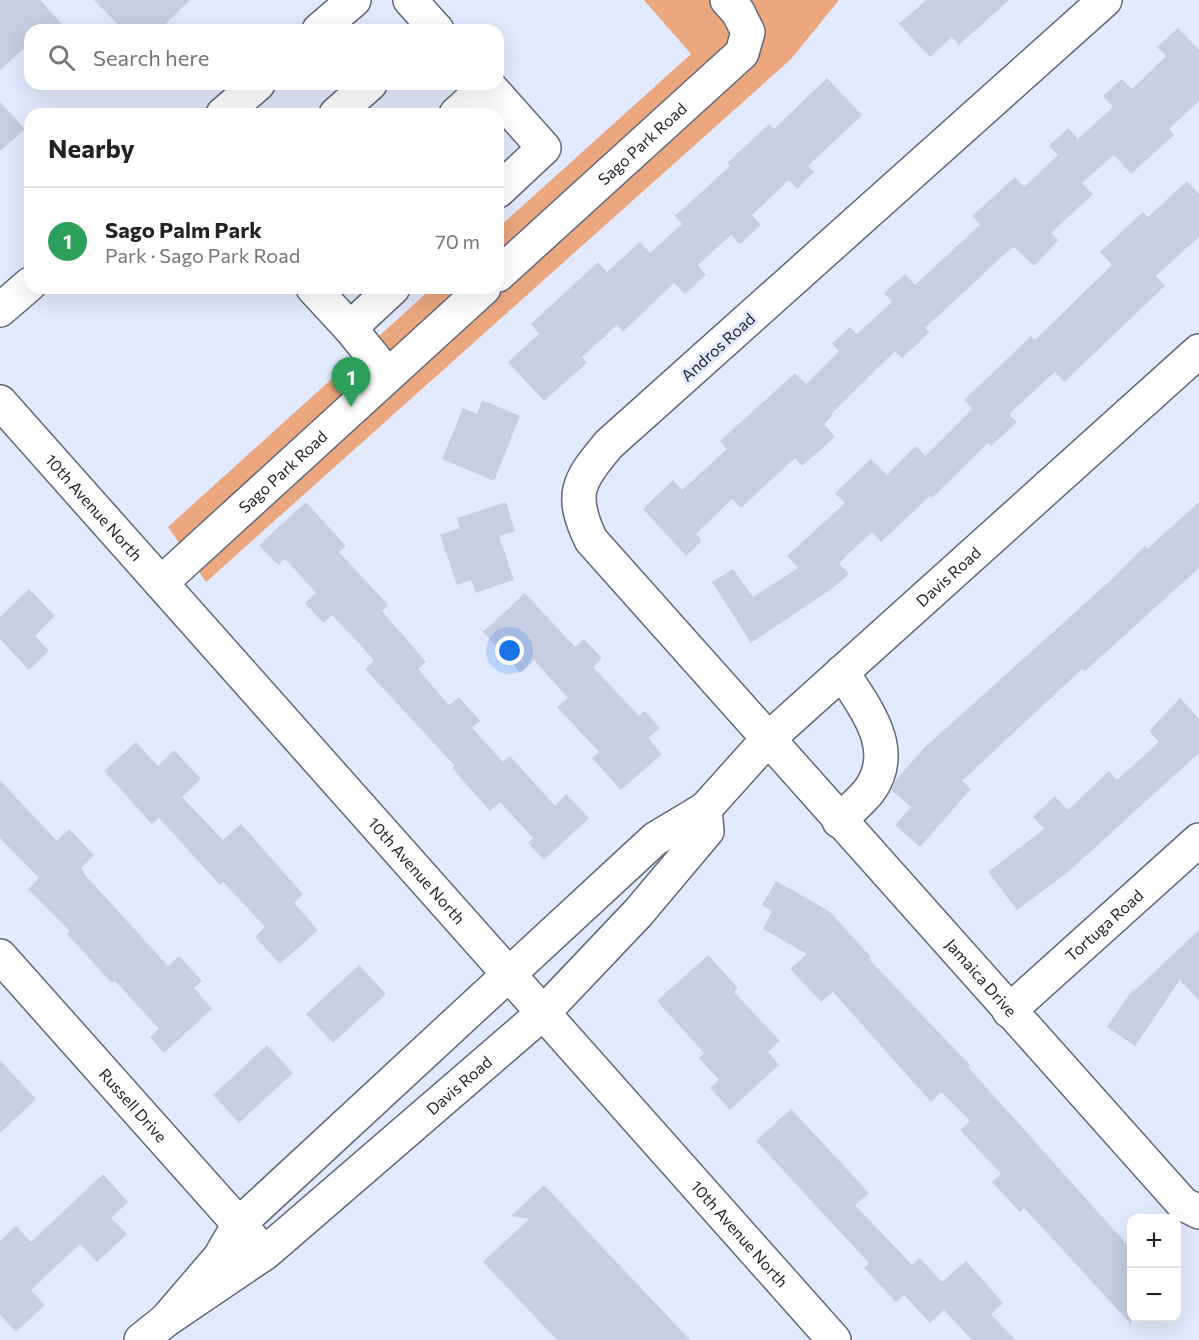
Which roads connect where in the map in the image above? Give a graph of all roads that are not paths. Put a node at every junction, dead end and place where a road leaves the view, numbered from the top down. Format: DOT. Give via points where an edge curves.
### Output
graph roads {
  1 [pos="354,0"];
  2 [pos="410,0"];
  3 [pos="727,0"];
  4 [pos="1106,0"];
  5 [pos="326,24"];
  6 [pos="430,24"];
  7 [pos="251,90"];
  8 [pos="363,90"];
  9 [pos="482,90"];
  10 [pos="492,90"];
  11 [pos="230,108"];
  12 [pos="343,108"];
  13 [pos="462,108"];
  14 [pos="504,185"];
  15 [pos="504,270"];
  16 [pos="24,289"];
  17 [pos="319,294"];
  18 [pos="387,294"];
  19 [pos="477,294"];
  20 [pos="0,310"];
  21 [pos="350,328"];
  22 [pos="1199,351"];
  23 [pos="388,375"];
  24 [pos="0,402"];
  25 [pos="161,583"];
  26 [pos="842,672"];
  27 [pos="767,740"];
  28 [pos="705,809"];
  29 [pos="839,821"];
  30 [pos="1199,840"];
  31 [pos="0,956"];
  32 [pos="509,976"];
  33 [pos="1009,1011"];
  34 [pos="543,1013"];
  35 [pos="1199,1212"];
  36 [pos="239,1224"];
  37 [pos="265,1253"];
  38 [pos="154,1330"];
  39 [pos="834,1340"];
  1 -- 5 [label="street"];
  2 -- 6 [label="street"];
  3 -- 15 [label="street, Sago Park Road" via="748,32 742,53"];
  4 -- 27 [label="street, Andros Road" via="609,444 588,470 578,495 580,517 591,540"];
  7 -- 11 [label="street"];
  8 -- 12 [label="street"];
  9 -- 13 [label="street"];
  10 -- 14 [label="street" via="544,148"];
  16 -- 20 [label="street"];
  17 -- 21 [label="street"];
  18 -- 21 [label="street"];
  19 -- 23 [label="street, Sago Park Road"];
  21 -- 23 [label="street"];
  22 -- 26 [label="street, Davis Road"];
  23 -- 25 [label="street, Sago Park Road"];
  24 -- 25 [label="street, 10th Avenue North"];
  25 -- 32 [label="street, 10th Avenue North"];
  26 -- 27 [label="street, Davis Road"];
  26 -- 29 [label="street" via="878,729 881,761 869,791"];
  27 -- 28 [label="street, Davis Road"];
  27 -- 29 [label="street, Jamaica Drive"];
  28 -- 32 [label="street, Davis Road" via="656,838"];
  28 -- 34 [label="street, Davis Road" via="707,831 638,913"];
  29 -- 33 [label="street, Jamaica Drive"];
  30 -- 33 [label="street, Tortuga Road"];
  31 -- 36 [label="street, Russell Drive"];
  32 -- 34 [label="street, 10th Avenue North"];
  32 -- 36 [label="street, Davis Road"];
  33 -- 35 [label="street, Jamaica Drive" via="1183,1204"];
  34 -- 37 [label="street, Davis Road"];
  34 -- 39 [label="street, 10th Avenue North"];
  36 -- 37 [label="street, Russell Drive"];
  36 -- 38 [label="street, Davis Road" via="220,1257"];
  37 -- 38 [label="street, Davis Road"];
}
